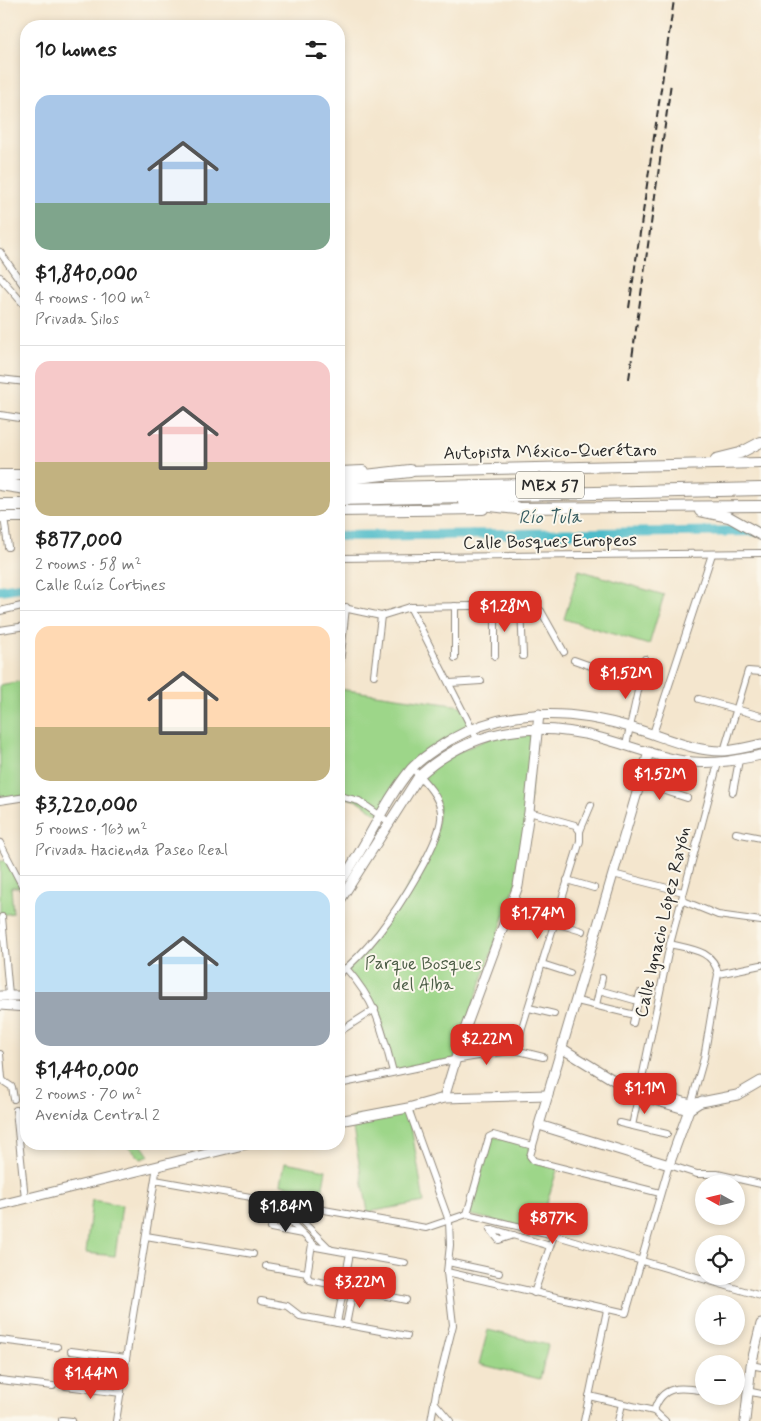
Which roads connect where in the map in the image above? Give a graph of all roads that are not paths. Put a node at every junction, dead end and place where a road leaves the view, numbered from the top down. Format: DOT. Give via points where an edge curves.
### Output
graph roads {
  1 [pos="0,252"];
  2 [pos="0,277"];
  3 [pos="20,281"];
  4 [pos="20,300"];
  5 [pos="0,378"];
  6 [pos="20,381"];
  7 [pos="0,416"];
  8 [pos="20,418"];
  9 [pos="761,442"];
  10 [pos="761,463"];
  11 [pos="665,465"];
  12 [pos="410,471"];
  13 [pos="345,472"];
  14 [pos="0,475"];
  15 [pos="20,475"];
  16 [pos="345,478"];
  17 [pos="761,481"];
  18 [pos="0,484"];
  19 [pos="20,487"];
  20 [pos="345,489"];
  21 [pos="761,489"];
  22 [pos="0,494"];
  23 [pos="20,494"];
  24 [pos="419,498"];
  25 [pos="345,499"];
  26 [pos="672,506"];
  27 [pos="761,506"];
  28 [pos="20,507"];
  29 [pos="517,508"];
  30 [pos="345,511"];
  31 [pos="1,513"];
  32 [pos="20,516"];
  33 [pos="761,535"];
  34 [pos="8,548"];
  35 [pos="761,553"];
  36 [pos="712,554"];
  37 [pos="345,558"];
  38 [pos="20,606"];
  39 [pos="455,606"];
  40 [pos="495,606"];
  41 [pos="522,606"];
  42 [pos="346,607"];
  43 [pos="410,607"];
  44 [pos="0,611"];
  45 [pos="381,616"];
  46 [pos="345,617"];
  47 [pos="20,627"];
  48 [pos="0,630"];
  49 [pos="564,652"];
  50 [pos="495,656"];
  51 [pos="523,656"];
  52 [pos="455,658"];
  53 [pos="644,659"];
  54 [pos="574,660"];
  55 [pos="761,672"];
  56 [pos="374,675"];
  57 [pos="481,681"];
  58 [pos="450,683"];
  59 [pos="638,683"];
  60 [pos="699,699"];
  61 [pos="737,711"];
  62 [pos="539,714"];
  63 [pos="761,716"];
  64 [pos="472,727"];
  65 [pos="631,727"];
  66 [pos="539,728"];
  67 [pos="654,734"];
  68 [pos="477,739"];
  69 [pos="761,744"];
  70 [pos="626,745"];
  71 [pos="689,745"];
  72 [pos="724,751"];
  73 [pos="649,752"];
  74 [pos="758,758"];
  75 [pos="684,760"];
  76 [pos="739,760"];
  77 [pos="718,763"];
  78 [pos="412,768"];
  79 [pos="419,776"];
  80 [pos="641,783"];
  81 [pos="733,792"];
  82 [pos="20,798"];
  83 [pos="687,798"];
  84 [pos="345,800"];
  85 [pos="0,801"];
  86 [pos="591,805"];
  87 [pos="529,812"];
  88 [pos="380,816"];
  89 [pos="389,822"];
  90 [pos="580,831"];
  91 [pos="736,833"];
  92 [pos="761,838"];
  93 [pos="0,843"];
  94 [pos="345,874"];
  95 [pos="613,874"];
  96 [pos="567,880"];
  97 [pos="20,881"];
  98 [pos="594,888"];
  99 [pos="345,892"];
  100 [pos="683,892"];
  101 [pos="682,900"];
  102 [pos="2,917"];
  103 [pos="761,921"];
  104 [pos="555,923"];
  105 [pos="582,931"];
  106 [pos="670,944"];
  107 [pos="542,964"];
  108 [pos="761,965"];
  109 [pos="346,968"];
  110 [pos="570,973"];
  111 [pos="718,974"];
  112 [pos="602,978"];
  113 [pos="599,990"];
  114 [pos="640,993"];
  115 [pos="4,995"];
  116 [pos="20,996"];
  117 [pos="577,1000"];
  118 [pos="638,1001"];
  119 [pos="0,1005"];
  120 [pos="596,1005"];
  121 [pos="20,1007"];
  122 [pos="530,1008"];
  123 [pos="376,1009"];
  124 [pos="554,1014"];
  125 [pos="635,1015"];
  126 [pos="633,1023"];
  127 [pos="345,1028"];
  128 [pos="464,1032"];
  129 [pos="563,1049"];
  130 [pos="516,1050"];
  131 [pos="0,1054"];
  132 [pos="489,1055"];
  133 [pos="543,1057"];
  134 [pos="454,1060"];
  135 [pos="393,1072"];
  136 [pos="761,1081"];
  137 [pos="345,1083"];
  138 [pos="636,1091"];
  139 [pos="548,1094"];
  140 [pos="444,1098"];
  141 [pos="14,1100"];
  142 [pos="689,1107"];
  143 [pos="408,1108"];
  144 [pos="16,1110"];
  145 [pos="345,1120"];
  146 [pos="620,1123"];
  147 [pos="539,1125"];
  148 [pos="632,1126"];
  149 [pos="667,1134"];
  150 [pos="533,1146"];
  151 [pos="218,1150"];
  152 [pos="669,1165"];
  153 [pos="157,1166"];
  154 [pos="155,1180"];
  155 [pos="761,1184"];
  156 [pos="660,1193"];
  157 [pos="24,1199"];
  158 [pos="291,1204"];
  159 [pos="0,1205"];
  160 [pos="302,1205"];
  161 [pos="467,1214"];
  162 [pos="449,1221"];
  163 [pos="271,1228"];
  164 [pos="302,1234"];
  165 [pos="514,1235"];
  166 [pos="554,1235"];
  167 [pos="146,1236"];
  168 [pos="312,1244"];
  169 [pos="550,1246"];
  170 [pos="331,1249"];
  171 [pos="350,1253"];
  172 [pos="254,1254"];
  173 [pos="448,1262"];
  174 [pos="642,1262"];
  175 [pos="405,1263"];
  176 [pos="266,1266"];
  177 [pos="447,1272"];
  178 [pos="498,1274"];
  179 [pos="308,1276"];
  180 [pos="344,1287"];
  181 [pos="353,1289"];
  182 [pos="534,1293"];
  183 [pos="761,1296"];
  184 [pos="406,1300"];
  185 [pos="261,1301"];
  186 [pos="606,1310"];
  187 [pos="338,1323"];
  188 [pos="761,1324"];
  189 [pos="346,1325"];
  190 [pos="407,1336"];
  191 [pos="0,1340"];
  192 [pos="57,1348"];
  193 [pos="70,1351"];
  194 [pos="126,1358"];
  195 [pos="751,1365"];
  196 [pos="761,1367"];
  197 [pos="0,1380"];
  198 [pos="53,1386"];
  199 [pos="66,1386"];
  200 [pos="695,1390"];
  201 [pos="747,1391"];
  202 [pos="121,1393"];
  203 [pos="761,1394"];
  204 [pos="589,1396"];
  205 [pos="434,1402"];
  206 [pos="622,1404"];
  207 [pos="654,1411"];
  208 [pos="62,1420"];
  209 [pos="72,1421"];
  210 [pos="116,1421"];
  211 [pos="431,1421"];
  212 [pos="450,1421"];
  213 [pos="584,1421"];
  214 [pos="618,1421"];
  215 [pos="665,1421"];
  216 [pos="745,1421"];
  1 -- 3 [label="street"];
  2 -- 4 [label="street"];
  5 -- 6 [label="street"];
  7 -- 8 [label="street"];
  9 -- 11 [label="main road" via="732,456"];
  10 -- 11 [label="main road, Autopista México-Querétaro"];
  11 -- 12 [label="main road, Autopista México-Querétaro"];
  12 -- 13 [label="main road, Autopista México-Querétaro"];
  12 -- 16 [label="highway"];
  14 -- 15 [label="main road"];
  17 -- 20 [label="highway, MEX 57"];
  18 -- 19 [label="highway"];
  21 -- 24 [label="highway, MEX 57"];
  22 -- 23 [label="highway"];
  24 -- 25 [label="highway, MEX 57"];
  24 -- 29 [label="highway"];
  26 -- 27 [label="main road"];
  26 -- 29 [label="main road"];
  26 -- 33 [label="main road" via="720,515"];
  28 -- 31 [label="highway"];
  29 -- 30 [label="main road"];
  31 -- 32 [label="main road"];
  31 -- 34 [label="street"];
  35 -- 36 [label="street, Calle Bosques Europeos"];
  36 -- 37 [label="street, Calle Bosques Europeos"];
  36 -- 67 [label="street"];
  38 -- 44 [label="street"];
  39 -- 40 [label="street"];
  39 -- 43 [label="street"];
  39 -- 52 [label="street"];
  40 -- 41 [label="street"];
  40 -- 50 [label="street"];
  41 -- 49 [label="street" via="531,605 541,611"];
  41 -- 51 [label="street"];
  42 -- 45 [label="street"];
  42 -- 46 [label="street"];
  43 -- 45 [label="street"];
  43 -- 58 [label="street"];
  45 -- 56 [label="street"];
  47 -- 48 [label="street"];
  53 -- 59 [label="street"];
  54 -- 59 [label="street"];
  55 -- 61 [label="street" via="748,671"];
  57 -- 58 [label="street"];
  58 -- 64 [label="street"];
  59 -- 65 [label="street"];
  60 -- 61 [label="street"];
  61 -- 63 [label="street"];
  61 -- 72 [label="street"];
  62 -- 64 [label="street" via="503,718"];
  62 -- 65 [label="street" via="575,714"];
  62 -- 66 [label="street"];
  64 -- 68 [label="street"];
  64 -- 78 [label="street"];
  65 -- 67 [label="street"];
  65 -- 70 [label="street"];
  66 -- 68 [label="street" via="506,731"];
  66 -- 70 [label="street"];
  66 -- 87 [label="street"];
  67 -- 71 [label="street"];
  68 -- 79 [label="street" via="435,762"];
  69 -- 72 [label="street"];
  70 -- 73 [label="street"];
  71 -- 72 [label="street"];
  71 -- 75 [label="street" via="689,757"];
  73 -- 75 [label="street"];
  73 -- 80 [label="street"];
  74 -- 76 [label="street"];
  75 -- 77 [label="street"];
  76 -- 77 [label="street"];
  76 -- 81 [label="street"];
  77 -- 100 [label="street, Calle Ignacio López Rayón"];
  78 -- 79 [label="street"];
  78 -- 88 [label="street"];
  79 -- 89 [label="street"];
  79 -- 109 [label="street" via="439,804 442,814 438,834 379,933"];
  80 -- 83 [label="street"];
  80 -- 95 [label="street"];
  82 -- 85 [label="street"];
  84 -- 88 [label="street" via="359,801"];
  86 -- 90 [label="street"];
  87 -- 90 [label="street" via="575,826"];
  87 -- 128 [label="street" via="518,886"];
  88 -- 89 [label="street"];
  88 -- 94 [label="street"];
  89 -- 99 [label="street"];
  90 -- 96 [label="street" via="580,841"];
  91 -- 92 [label="street"];
  93 -- 97 [label="street"];
  95 -- 100 [label="street"];
  95 -- 117 [label="street"];
  96 -- 98 [label="street"];
  96 -- 104 [label="street"];
  100 -- 101 [label="street, Calle Ignacio López Rayón"];
  101 -- 103 [label="street" via="718,915"];
  101 -- 106 [label="street, Calle Ignacio López Rayón"];
  102 -- 115 [label="street"];
  104 -- 105 [label="street"];
  104 -- 107 [label="street"];
  106 -- 111 [label="street" via="706,954 714,961"];
  106 -- 138 [label="street, Calle Ignacio López Rayón"];
  107 -- 110 [label="street"];
  107 -- 122 [label="street"];
  108 -- 111 [label="street"];
  109 -- 123 [label="street"];
  111 -- 142 [label="street" via="704,1058"];
  112 -- 113 [label="street"];
  113 -- 118 [label="street"];
  113 -- 120 [label="street"];
  114 -- 118 [label="street"];
  115 -- 116 [label="street"];
  117 -- 120 [label="street"];
  117 -- 129 [label="street"];
  118 -- 125 [label="street"];
  119 -- 121 [label="street"];
  120 -- 125 [label="street"];
  122 -- 124 [label="street"];
  122 -- 130 [label="street"];
  123 -- 127 [label="street"];
  123 -- 135 [label="street"];
  125 -- 126 [label="street"];
  128 -- 132 [label="street"];
  128 -- 134 [label="street"];
  129 -- 138 [label="street"];
  129 -- 139 [label="street"];
  130 -- 132 [label="street"];
  130 -- 133 [label="street"];
  131 -- 141 [label="street" via="3,1082 12,1087"];
  132 -- 134 [label="street"];
  134 -- 135 [label="street"];
  134 -- 140 [label="street"];
  135 -- 137 [label="street"];
  136 -- 142 [label="street" via="737,1095 702,1101"];
  138 -- 142 [label="street"];
  138 -- 148 [label="street, Calle Ignacio López Rayón"];
  139 -- 140 [label="street"];
  139 -- 147 [label="street"];
  140 -- 143 [label="street"];
  142 -- 152 [label="street"];
  143 -- 145 [label="street"];
  143 -- 162 [label="street"];
  144 -- 157 [label="street"];
  146 -- 148 [label="street"];
  147 -- 150 [label="street"];
  147 -- 152 [label="street"];
  148 -- 149 [label="street"];
  150 -- 156 [label="street" via="531,1159"];
  150 -- 161 [label="street" via="490,1136"];
  151 -- 153 [label="street"];
  152 -- 155 [label="street" via="698,1174 717,1174"];
  152 -- 156 [label="street"];
  153 -- 154 [label="street"];
  153 -- 157 [label="street"];
  154 -- 158 [label="street"];
  154 -- 167 [label="street"];
  156 -- 174 [label="street"];
  157 -- 159 [label="street"];
  158 -- 160 [label="street"];
  158 -- 164 [label="street" via="289,1220"];
  160 -- 162 [label="street" via="426,1228"];
  160 -- 170 [label="street" via="300,1219"];
  161 -- 162 [label="street"];
  161 -- 166 [label="street"];
  162 -- 173 [label="street"];
  163 -- 164 [label="street"];
  164 -- 168 [label="street"];
  165 -- 169 [label="street"];
  166 -- 169 [label="street"];
  166 -- 174 [label="street"];
  167 -- 172 [label="street"];
  167 -- 194 [label="street"];
  168 -- 170 [label="street"];
  168 -- 179 [label="street"];
  169 -- 182 [label="street"];
  170 -- 171 [label="street"];
  171 -- 175 [label="street"];
  171 -- 180 [label="street"];
  173 -- 177 [label="street"];
  173 -- 178 [label="street"];
  174 -- 183 [label="street"];
  174 -- 186 [label="street" via="626,1313"];
  176 -- 179 [label="street"];
  177 -- 182 [label="street"];
  177 -- 205 [label="street" via="453,1325"];
  179 -- 180 [label="street"];
  180 -- 181 [label="street"];
  180 -- 187 [label="street"];
  181 -- 184 [label="street"];
  181 -- 189 [label="street"];
  182 -- 186 [label="street"];
  185 -- 187 [label="street" via="287,1306 300,1316"];
  186 -- 204 [label="street"];
  187 -- 189 [label="street"];
  188 -- 195 [label="street"];
  189 -- 190 [label="street"];
  191 -- 192 [label="street"];
  193 -- 194 [label="street"];
  194 -- 202 [label="street"];
  195 -- 196 [label="street"];
  195 -- 201 [label="street"];
  197 -- 198 [label="street"];
  199 -- 202 [label="street"];
  200 -- 207 [label="street" via="675,1388 660,1398"];
  201 -- 203 [label="street"];
  201 -- 216 [label="street"];
  202 -- 210 [label="street"];
  204 -- 206 [label="street"];
  204 -- 213 [label="street"];
  205 -- 211 [label="street"];
  205 -- 212 [label="street"];
  206 -- 207 [label="street"];
  206 -- 214 [label="street"];
  207 -- 215 [label="street"];
  208 -- 209 [label="street"];
}
